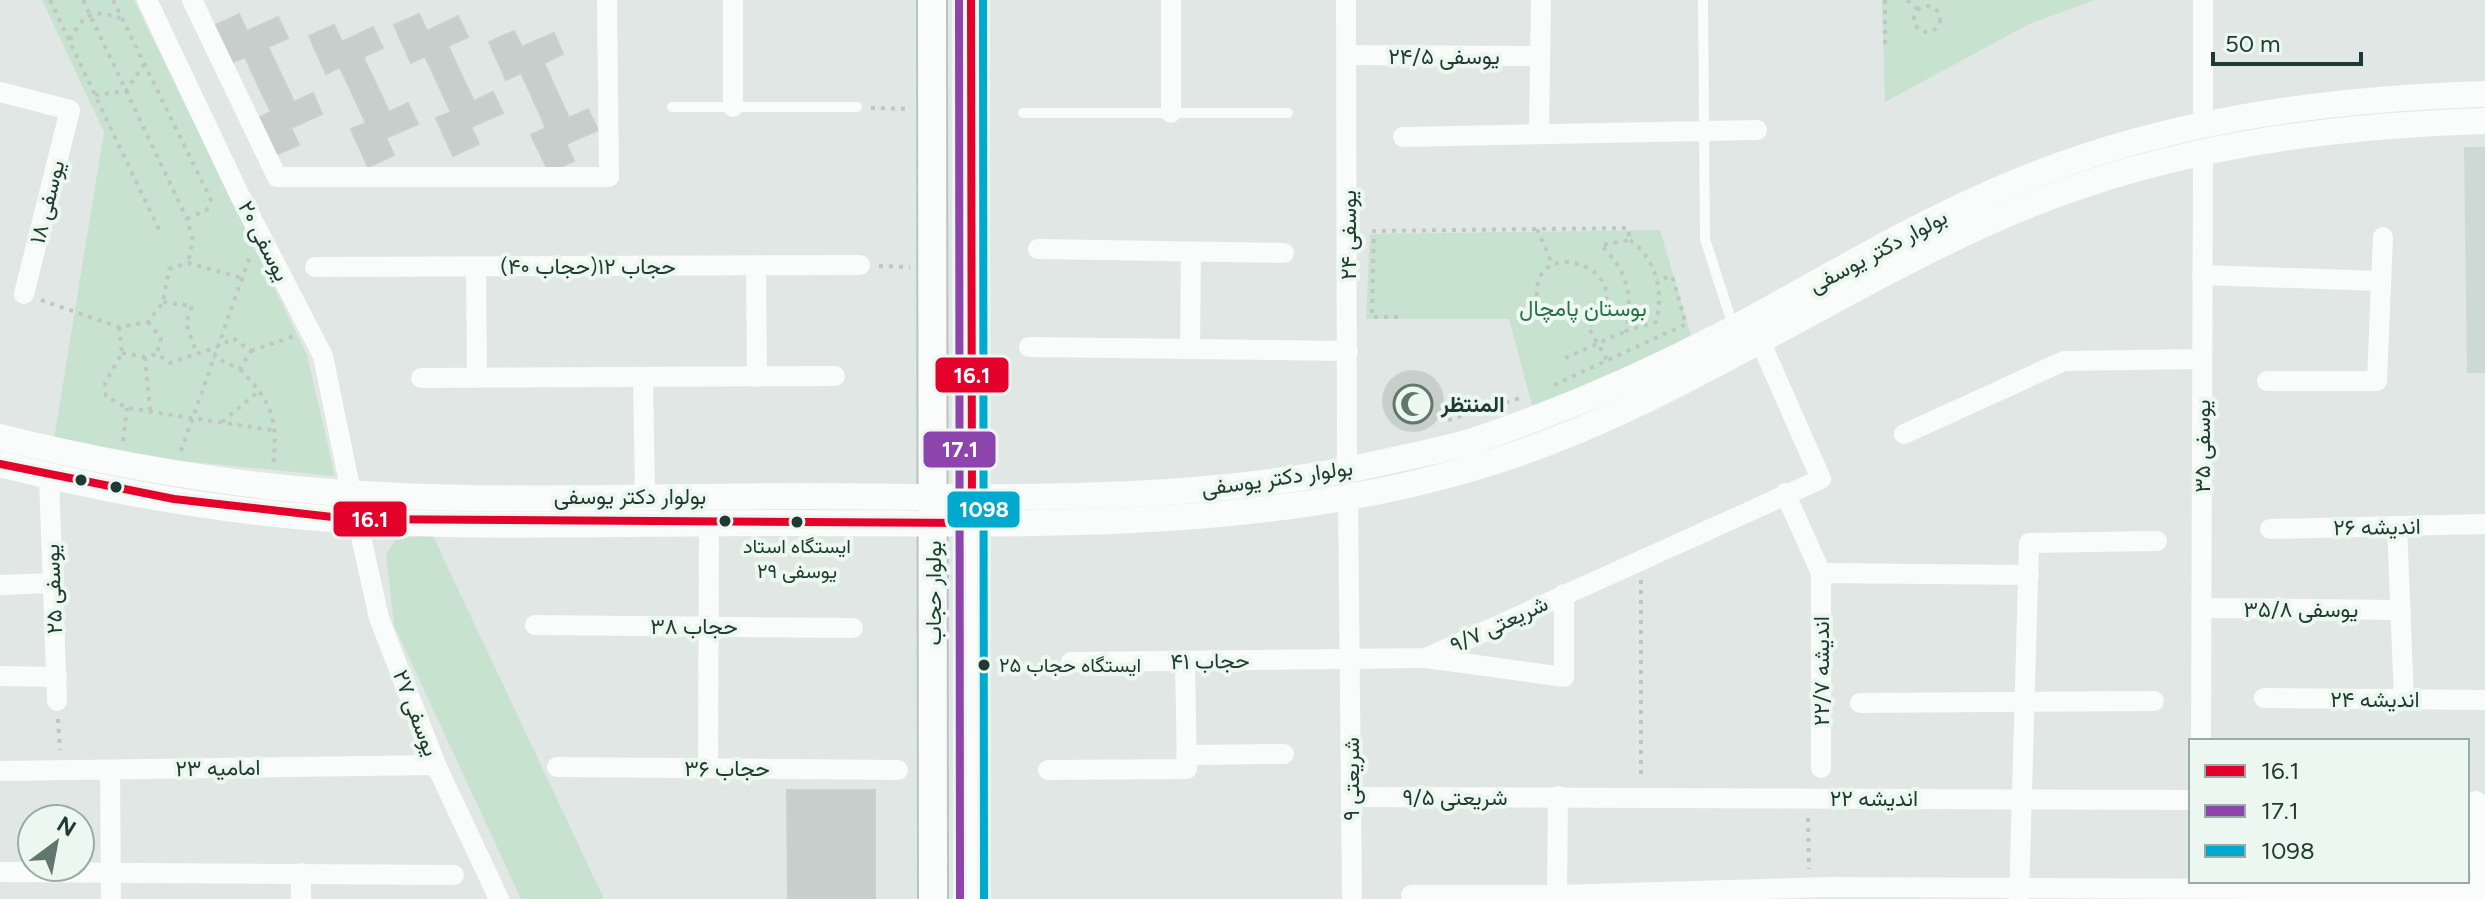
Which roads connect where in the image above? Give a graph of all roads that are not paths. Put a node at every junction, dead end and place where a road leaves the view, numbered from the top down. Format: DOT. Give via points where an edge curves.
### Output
graph roads {
  1 [pos="147,0"];
  2 [pos="192,0"];
  3 [pos="607,0"];
  4 [pos="733,0"];
  5 [pos="932,0"];
  6 [pos="971,0"];
  7 [pos="1171,0"];
  8 [pos="1346,0"];
  9 [pos="1541,0"];
  10 [pos="1703,0"];
  11 [pos="2203,0"];
  12 [pos="1348,55"];
  13 [pos="1540,56"];
  14 [pos="0,92"];
  15 [pos="2485,94"];
  16 [pos="672,107"];
  17 [pos="733,107"];
  18 [pos="857,107"];
  19 [pos="1023,113"];
  20 [pos="1171,113"];
  21 [pos="1288,113"];
  22 [pos="2485,121"];
  23 [pos="2203,123"];
  24 [pos="1757,130"];
  25 [pos="1702,131"];
  26 [pos="1539,134"];
  27 [pos="1403,137"];
  28 [pos="2203,150"];
  29 [pos="2383,237"];
  30 [pos="1038,249"];
  31 [pos="1191,252"];
  32 [pos="1284,253"];
  33 [pos="860,265"];
  34 [pos="756,266"];
  35 [pos="315,267"];
  36 [pos="476,267"];
  37 [pos="2202,275"];
  38 [pos="2380,281"];
  39 [pos="24,294"];
  40 [pos="1734,328"];
  41 [pos="1761,343"];
  42 [pos="1029,347"];
  43 [pos="1190,349"];
  44 [pos="1348,351"];
  45 [pos="2202,359"];
  46 [pos="835,376"];
  47 [pos="643,377"];
  48 [pos="757,377"];
  49 [pos="421,378"];
  50 [pos="477,378"];
  51 [pos="2267,381"];
  52 [pos="1904,434"];
  53 [pos="0,437"];
  54 [pos="0,464"];
  55 [pos="1347,470"];
  56 [pos="49,477"];
  57 [pos="351,492"];
  58 [pos="1785,493"];
  59 [pos="645,496"];
  60 [pos="1348,497"];
  61 [pos="933,510"];
  62 [pos="972,510"];
  63 [pos="357,519"];
  64 [pos="709,523"];
  65 [pos="2485,524"];
  66 [pos="2397,526"];
  67 [pos="2270,529"];
  68 [pos="2157,541"];
  69 [pos="1821,573"];
  70 [pos="2029,575"];
  71 [pos="53,583"];
  72 [pos="0,585"];
  73 [pos="1564,594"];
  74 [pos="2202,608"];
  75 [pos="2401,610"];
  76 [pos="535,625"];
  77 [pos="709,627"];
  78 [pos="853,628"];
  79 [pos="1426,658"];
  80 [pos="1350,659"];
  81 [pos="1185,661"];
  82 [pos="1071,662"];
  83 [pos="0,676"];
  84 [pos="57,677"];
  85 [pos="2264,698"];
  86 [pos="2023,699"];
  87 [pos="2404,699"];
  88 [pos="2485,700"];
  89 [pos="57,701"];
  90 [pos="2154,701"];
  91 [pos="1860,703"];
  92 [pos="2201,739"];
  93 [pos="1284,754"];
  94 [pos="1186,762"];
  95 [pos="436,765"];
  96 [pos="557,767"];
  97 [pos="708,768"];
  98 [pos="1821,768"];
  99 [pos="110,770"];
  100 [pos="898,770"];
  101 [pos="1048,770"];
  102 [pos="0,771"];
  103 [pos="1558,796"];
  104 [pos="1352,797"];
  105 [pos="2021,799"];
  106 [pos="2189,800"];
  107 [pos="2476,801"];
  108 [pos="111,871"];
  109 [pos="0,872"];
  110 [pos="301,873"];
  111 [pos="454,875"];
  112 [pos="2206,888"];
  113 [pos="1831,893"];
  114 [pos="2019,893"];
  115 [pos="2483,893"];
  116 [pos="1411,895"];
  117 [pos="1557,897"];
  118 [pos="111,899"];
  119 [pos="301,899"];
  120 [pos="499,899"];
  121 [pos="933,899"];
  122 [pos="972,899"];
  123 [pos="1352,899"];
  1 -- 57 [label="street, یوسفی ۲۰" via="323,356"];
  2 -- 3 [label="street" via="277,177 609,177"];
  4 -- 17 [label="street"];
  5 -- 61 [label="main road, بولوار حجاب"];
  6 -- 62 [label="main road, بولوار حجاب"];
  7 -- 20 [label="street"];
  8 -- 12 [label="street, یوسفی ۲۴"];
  9 -- 13 [label="street"];
  10 -- 25 [label="lane"];
  11 -- 23 [label="street"];
  12 -- 13 [label="street, یوسفی ۲۴/۵"];
  12 -- 44 [label="street, یوسفی ۲۴"];
  13 -- 26 [label="street"];
  14 -- 39 [label="street, یوسفی ۱۸" via="70,110"];
  15 -- 23 [label="street, بولوار دکتر یوسفی" via="2307,106"];
  16 -- 17 [label="lane"];
  17 -- 18 [label="lane"];
  19 -- 20 [label="lane"];
  20 -- 21 [label="lane"];
  22 -- 28 [label="street, بولوار دکتر یوسفی" via="2311,133"];
  23 -- 28 [label="street"];
  23 -- 40 [label="street, بولوار دکتر یوسفی" via="2110,148 2010,184 1914,229"];
  24 -- 25 [label="street"];
  25 -- 26 [label="street"];
  25 -- 40 [label="lane" via="1705,239"];
  26 -- 27 [label="street"];
  28 -- 37 [label="street, یوسفی ۳۵"];
  28 -- 41 [label="street, بولوار دکتر یوسفی" via="2020,209 1926,253"];
  29 -- 38 [label="street"];
  30 -- 31 [label="street"];
  31 -- 32 [label="street"];
  31 -- 43 [label="street"];
  33 -- 34 [label="street, حجاب ۱۲(حجاب ۴۰)"];
  34 -- 36 [label="street, حجاب ۱۲(حجاب ۴۰)"];
  34 -- 48 [label="street"];
  35 -- 36 [label="street, حجاب ۱۲(حجاب ۴۰)"];
  36 -- 50 [label="street"];
  37 -- 38 [label="street"];
  37 -- 45 [label="street, یوسفی ۳۵"];
  38 -- 51 [label="street" via="2377,381"];
  40 -- 55 [label="street, بولوار دکتر یوسفی" via="1621,384 1465,444"];
  41 -- 58 [label="street, شریعتی ۹/۷" via="1821,479"];
  41 -- 60 [label="street, بولوار دکتر یوسفی" via="1589,427 1472,469"];
  42 -- 43 [label="street"];
  43 -- 44 [label="street"];
  44 -- 55 [label="street, یوسفی ۲۴"];
  45 -- 52 [label="street" via="2064,361"];
  45 -- 74 [label="street, یوسفی ۳۵"];
  46 -- 48 [label="street"];
  47 -- 48 [label="street"];
  47 -- 50 [label="street"];
  47 -- 59 [label="street"];
  49 -- 50 [label="street"];
  53 -- 57 [label="street, بولوار دکتر یوسفی" via="174,473"];
  54 -- 56 [label="street, بولوار دکتر یوسفی"];
  55 -- 60 [label="street"];
  55 -- 62 [label="street, بولوار دکتر یوسفی" via="1240,486"];
  56 -- 63 [label="street, بولوار دکتر یوسفی" via="268,513"];
  56 -- 71 [label="street, یوسفی ۲۵"];
  57 -- 59 [label="street, بولوار دکتر یوسفی"];
  57 -- 63 [label="street"];
  58 -- 69 [label="street"];
  58 -- 73 [label="street, شریعتی ۹/۷"];
  59 -- 61 [label="street, بولوار دکتر یوسفی"];
  60 -- 62 [label="street, بولوار دکتر یوسفی" via="1243,513 1139,519"];
  60 -- 80 [label="street, شریعتی ۹"];
  61 -- 62 [label="street, بولوار دکتر یوسفی"];
  61 -- 64 [label="street, بولوار دکتر یوسفی"];
  61 -- 121 [label="main road, بولوار حجاب"];
  62 -- 122 [label="main road, بولوار حجاب"];
  63 -- 64 [label="street, بولوار دکتر یوسفی"];
  63 -- 95 [label="street, یوسفی ۲۷" via="379,618"];
  64 -- 77 [label="street"];
  65 -- 66 [label="street, اندیشه ۲۶"];
  66 -- 67 [label="street, اندیشه ۲۶"];
  66 -- 75 [label="street"];
  68 -- 70 [label="street" via="2029,543"];
  69 -- 70 [label="street"];
  69 -- 98 [label="street, اندیشه ۲۲/۷"];
  70 -- 86 [label="street"];
  71 -- 72 [label="street"];
  71 -- 84 [label="street, یوسفی ۲۵"];
  73 -- 79 [label="street, شریعتی ۹/۷"];
  73 -- 79 [label="street" via="1564,677"];
  74 -- 75 [label="street, یوسفی ۳۵/۸"];
  74 -- 92 [label="street, یوسفی ۳۵"];
  75 -- 87 [label="street"];
  76 -- 77 [label="street, حجاب ۳۸"];
  77 -- 78 [label="street, حجاب ۳۸"];
  77 -- 97 [label="street"];
  79 -- 80 [label="street, شریعتی ۹/۷"];
  80 -- 81 [label="street, حجاب ۴۱"];
  80 -- 104 [label="street, شریعتی ۹"];
  81 -- 82 [label="street, حجاب ۴۱"];
  81 -- 94 [label="street"];
  83 -- 84 [label="street"];
  84 -- 89 [label="street, یوسفی ۲۵"];
  85 -- 87 [label="street, اندیشه ۲۴"];
  86 -- 90 [label="street"];
  86 -- 91 [label="street"];
  86 -- 105 [label="street"];
  87 -- 88 [label="street, اندیشه ۲۴"];
  93 -- 94 [label="street"];
  94 -- 101 [label="street"];
  95 -- 99 [label="street, امامیه ۲۳"];
  95 -- 120 [label="street, یوسفی ۲۷"];
  96 -- 97 [label="street, حجاب ۳۶"];
  97 -- 100 [label="street, حجاب ۳۶"];
  99 -- 102 [label="street, امامیه ۲۳"];
  99 -- 108 [label="street"];
  103 -- 104 [label="street, شریعتی ۹/۵"];
  103 -- 105 [label="street, اندیشه ۲۲"];
  103 -- 117 [label="street"];
  104 -- 123 [label="street, شریعتی ۹"];
  105 -- 106 [label="street, اندیشه ۲۲"];
  105 -- 114 [label="street"];
  107 -- 115 [label="street"];
  108 -- 109 [label="street"];
  108 -- 110 [label="street"];
  108 -- 118 [label="street"];
  110 -- 111 [label="street"];
  110 -- 119 [label="street"];
  112 -- 114 [label="street"];
  112 -- 115 [label="street"];
  113 -- 114 [label="street"];
  113 -- 117 [label="street" via="1810,887"];
  116 -- 117 [label="street"];
}
